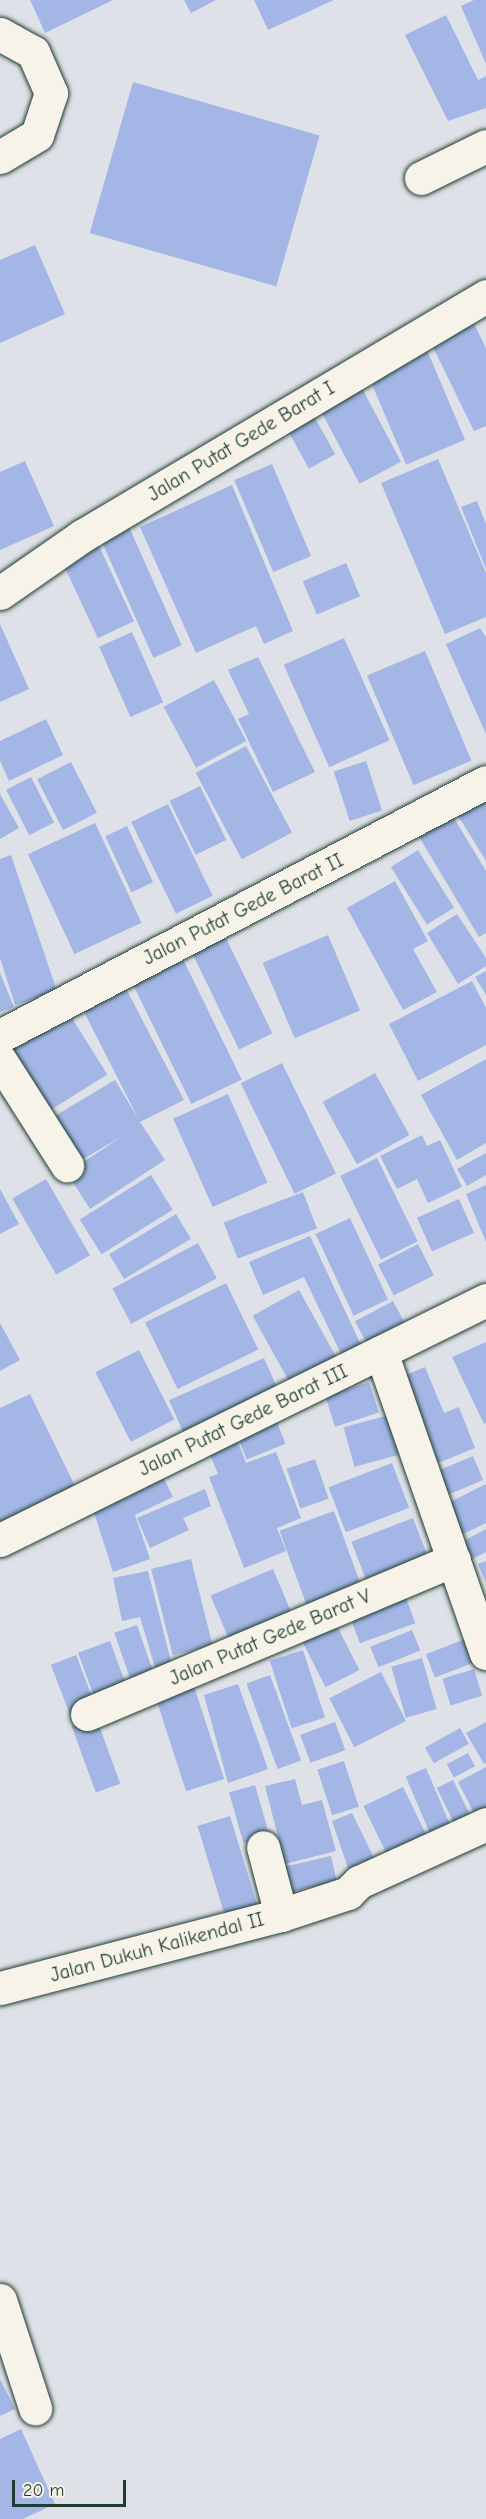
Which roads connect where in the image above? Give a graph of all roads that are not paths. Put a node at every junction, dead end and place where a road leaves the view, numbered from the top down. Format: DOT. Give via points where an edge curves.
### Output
graph roads {
  1 [pos="0,34"];
  2 [pos="486,146"];
  3 [pos="0,157"];
  4 [pos="421,178"];
  5 [pos="486,296"];
  6 [pos="0,593"];
  7 [pos="486,782"];
  8 [pos="0,1036"];
  9 [pos="0,1060"];
  10 [pos="67,1165"];
  11 [pos="486,1300"];
  12 [pos="381,1352"];
  13 [pos="0,1540"];
  14 [pos="453,1560"];
  15 [pos="486,1653"];
  16 [pos="87,1714"];
  17 [pos="486,1824"];
  18 [pos="263,1847"];
  19 [pos="281,1915"];
  20 [pos="0,1988"];
  21 [pos="0,2300"];
  22 [pos="35,2408"];
  1 -- 3 [label="street" via="33,52 51,93 37,135"];
  2 -- 4 [label="street"];
  5 -- 6 [label="street, Jalan Putat Gede Barat I" via="82,536"];
  7 -- 8 [label="street, Jalan Putat Gede Barat II"];
  9 -- 10 [label="street"];
  11 -- 12 [label="street, Jalan Putat Gede Barat III"];
  12 -- 13 [label="street, Jalan Putat Gede Barat III"];
  12 -- 14 [label="street"];
  14 -- 15 [label="street"];
  14 -- 16 [label="street, Jalan Putat Gede Barat V"];
  17 -- 19 [label="street" via="359,1882 348,1893"];
  18 -- 19 [label="street, Jalan Dukuh Kalikendal II"];
  19 -- 20 [label="street, Jalan Dukuh Kalikendal II"];
  21 -- 22 [label="street"];
}
